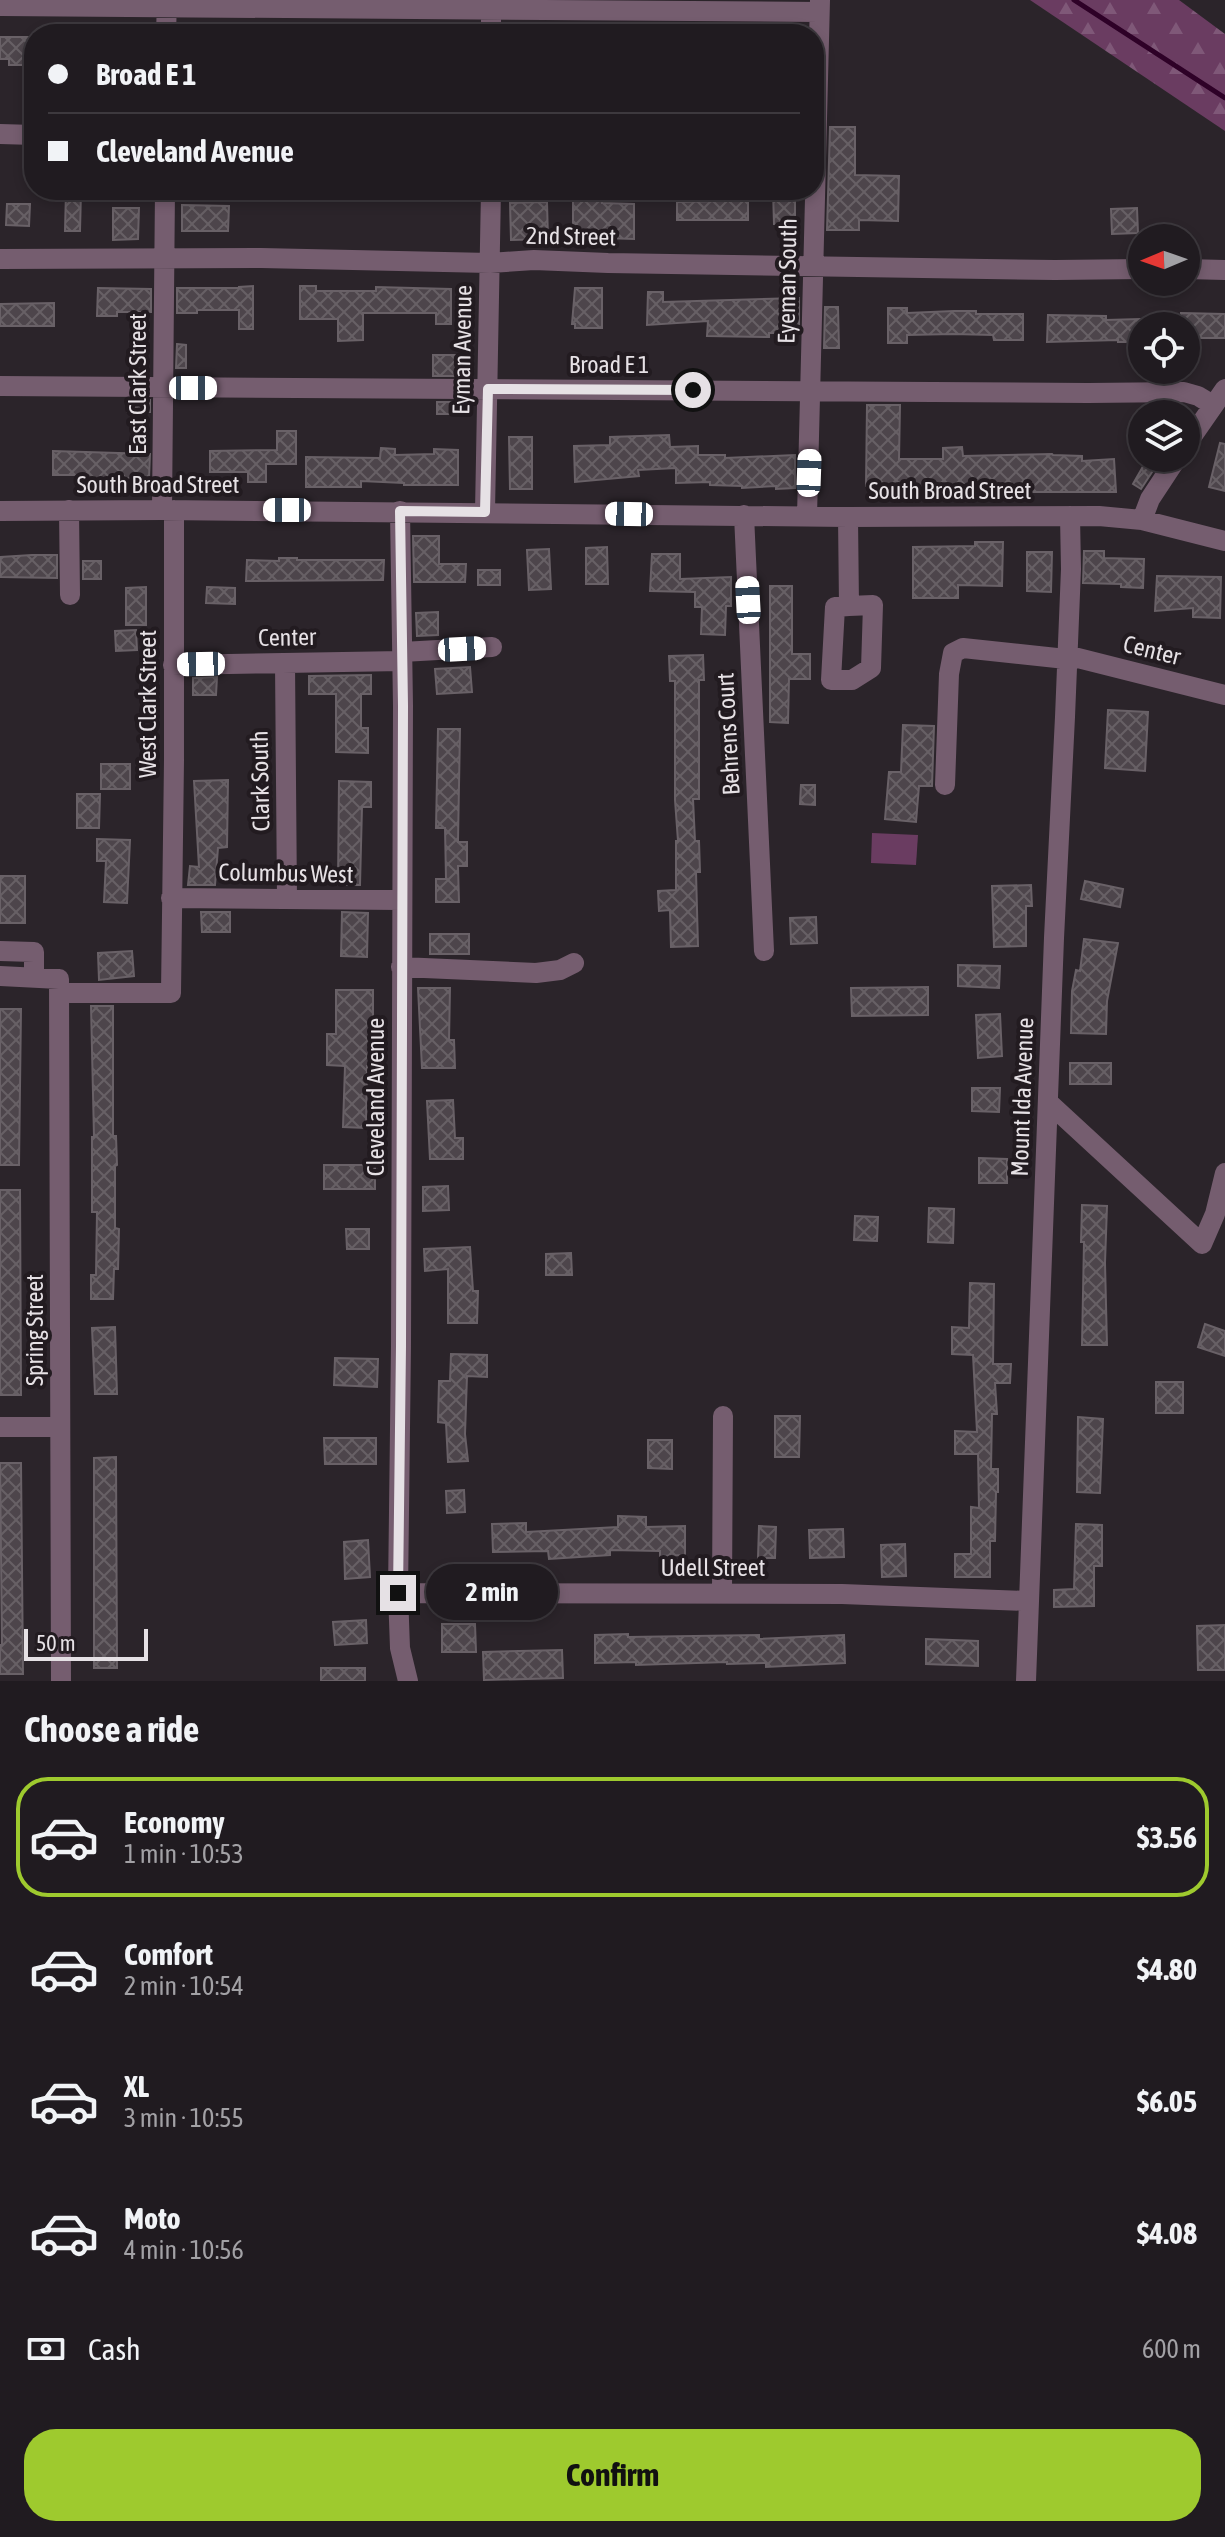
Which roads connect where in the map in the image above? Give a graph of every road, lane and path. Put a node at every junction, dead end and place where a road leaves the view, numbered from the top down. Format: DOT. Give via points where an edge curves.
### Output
graph roads {
  1 [pos="166,3"];
  2 [pos="491,4"];
  3 [pos="0,6"];
  4 [pos="820,6"];
  5 [pos="166,24"];
  6 [pos="0,134"];
  7 [pos="24,135"];
  8 [pos="165,200"];
  9 [pos="491,200"];
  10 [pos="815,200"];
  11 [pos="164,258"];
  12 [pos="0,259"];
  13 [pos="490,263"];
  14 [pos="814,266"];
  15 [pos="1128,269"];
  16 [pos="1200,269"];
  17 [pos="1225,270"];
  18 [pos="0,386"];
  19 [pos="163,387"];
  20 [pos="488,389"];
  21 [pos="811,391"];
  22 [pos="1219,397"];
  23 [pos="1200,425"];
  24 [pos="1168,472"];
  25 [pos="69,510"];
  26 [pos="168,510"];
  27 [pos="0,511"];
  28 [pos="400,511"];
  29 [pos="485,512"];
  30 [pos="744,515"];
  31 [pos="807,516"];
  32 [pos="1070,516"];
  33 [pos="848,517"];
  34 [pos="1142,520"];
  35 [pos="1225,541"];
  36 [pos="70,595"];
  37 [pos="849,606"];
  38 [pos="492,647"];
  39 [pos="402,656"];
  40 [pos="1066,657"];
  41 [pos="285,663"];
  42 [pos="173,665"];
  43 [pos="1225,695"];
  44 [pos="945,785"];
  45 [pos="171,898"];
  46 [pos="287,899"];
  47 [pos="400,900"];
  48 [pos="0,951"];
  49 [pos="764,951"];
  50 [pos="574,963"];
  51 [pos="401,967"];
  52 [pos="0,976"];
  53 [pos="34,978"];
  54 [pos="59,986"];
  55 [pos="1048,1102"];
  56 [pos="1225,1173"];
  57 [pos="723,1416"];
  58 [pos="0,1427"];
  59 [pos="60,1427"];
  60 [pos="398,1593"];
  61 [pos="722,1593"];
  62 [pos="1027,1601"];
  63 [pos="61,1681"];
  64 [pos="408,1681"];
  65 [pos="1026,1681"];
  1 -- 2 [label="street"];
  1 -- 3 [label="street"];
  1 -- 5 [label="street"];
  2 -- 4 [label="street"];
  6 -- 7 [label="street"];
  8 -- 11 [label="street, East Clark Street"];
  9 -- 13 [label="street, Eyman Avenue"];
  10 -- 14 [label="street, Eyeman South"];
  11 -- 12 [label="street, 2nd Street"];
  11 -- 13 [label="street, 2nd Street"];
  11 -- 19 [label="street, East Clark Street"];
  13 -- 14 [label="street, 2nd Street"];
  13 -- 20 [label="street, Eyman Avenue"];
  14 -- 15 [label="street, 2nd Street"];
  14 -- 21 [label="street, Eyeman South"];
  16 -- 17 [label="street"];
  18 -- 19 [label="street, Broad E 1"];
  19 -- 20 [label="street, Broad E 1"];
  19 -- 26 [label="street, East Clark Street"];
  20 -- 21 [label="street, Broad E 1"];
  20 -- 29 [label="street, Eyman Avenue"];
  21 -- 22 [label="street, Broad E 1" via="1184,392"];
  21 -- 31 [label="street, Eyeman South"];
  22 -- 23 [label="street"];
  24 -- 34 [label="street"];
  25 -- 26 [label="street, South Broad Street"];
  25 -- 27 [label="street, South Broad Street"];
  25 -- 36 [label="street"];
  26 -- 28 [label="street, South Broad Street"];
  26 -- 42 [label="street, West Clark Street"];
  28 -- 29 [label="street, South Broad Street"];
  28 -- 39 [label="street, Cleveland Avenue"];
  29 -- 30 [label="street, South Broad Street"];
  30 -- 31 [label="street, South Broad Street"];
  30 -- 49 [label="street, Behrens Court"];
  31 -- 33 [label="street, South Broad Street"];
  32 -- 33 [label="street, South Broad Street"];
  32 -- 34 [label="street, South Broad Street"];
  32 -- 40 [label="street, Mount Ida Avenue"];
  33 -- 37 [label="street"];
  34 -- 35 [label="street, South Broad Street"];
  38 -- 39 [label="street, Center"];
  39 -- 41 [label="street, Center"];
  39 -- 47 [label="street, Cleveland Avenue"];
  40 -- 43 [label="street, Center"];
  40 -- 44 [label="street, Center" via="963,648 953,653"];
  40 -- 55 [label="street, Mount Ida Avenue"];
  41 -- 42 [label="street, Center"];
  41 -- 46 [label="street, Clark South"];
  42 -- 45 [label="street, West Clark Street"];
  45 -- 46 [label="street, Columbus West"];
  45 -- 54 [label="street, West Clark Street" via="171,993"];
  46 -- 47 [label="street, Columbus West"];
  47 -- 51 [label="street, Cleveland Avenue"];
  48 -- 53 [label="street" via="34,952"];
  50 -- 51 [label="street" via="536,973"];
  51 -- 60 [label="street, Cleveland Avenue"];
  52 -- 53 [label="street"];
  53 -- 54 [label="street"];
  54 -- 59 [label="street, Spring Street"];
  55 -- 56 [label="street" via="1202,1244"];
  55 -- 62 [label="street, Mount Ida Avenue"];
  57 -- 61 [label="street"];
  58 -- 59 [label="street"];
  59 -- 63 [label="street, Spring Street"];
  60 -- 61 [label="street, Udell Street"];
  60 -- 64 [label="street, Cleveland Avenue" via="400,1648"];
  61 -- 62 [label="street, Udell Street"];
  62 -- 65 [label="street, Mount Ida Avenue"];
}
